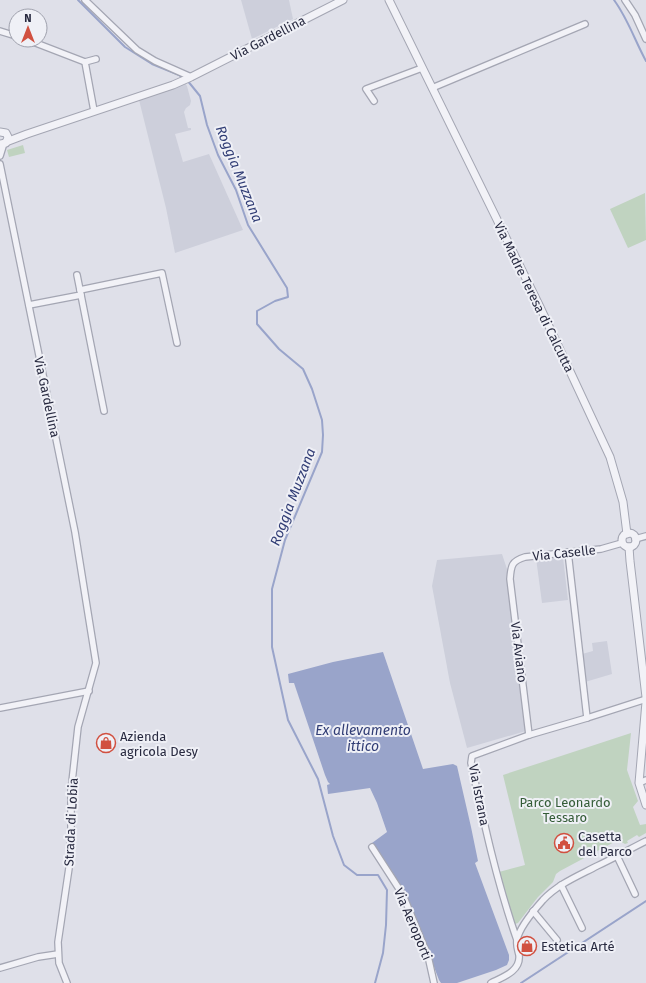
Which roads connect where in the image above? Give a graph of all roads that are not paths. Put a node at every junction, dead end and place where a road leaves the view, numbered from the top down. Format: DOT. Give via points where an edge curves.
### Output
graph roads {
  1 [pos="85,0"];
  2 [pos="344,0"];
  3 [pos="389,0"];
  4 [pos="625,0"];
  5 [pos="585,24"];
  6 [pos="646,39"];
  7 [pos="48,48"];
  8 [pos="96,59"];
  9 [pos="85,62"];
  10 [pos="422,68"];
  11 [pos="188,78"];
  12 [pos="432,88"];
  13 [pos="374,101"];
  14 [pos="94,111"];
  15 [pos="1,131"];
  16 [pos="27,134"];
  17 [pos="4,143"];
  18 [pos="0,156"];
  19 [pos="0,164"];
  20 [pos="2,189"];
  21 [pos="77,275"];
  22 [pos="81,293"];
  23 [pos="29,305"];
  24 [pos="177,343"];
  25 [pos="104,411"];
  26 [pos="627,534"];
  27 [pos="646,536"];
  28 [pos="635,539"];
  29 [pos="622,543"];
  30 [pos="630,547"];
  31 [pos="568,552"];
  32 [pos="511,569"];
  33 [pos="91,631"];
  34 [pos="89,691"];
  35 [pos="646,698"];
  36 [pos="646,702"];
  37 [pos="0,708"];
  38 [pos="587,718"];
  39 [pos="529,735"];
  40 [pos="645,742"];
  41 [pos="643,782"];
  42 [pos="646,805"];
  43 [pos="646,841"];
  44 [pos="372,847"];
  45 [pos="617,856"];
  46 [pos="561,885"];
  47 [pos="635,894"];
  48 [pos="533,911"];
  49 [pos="582,928"];
  50 [pos="517,940"];
  51 [pos="557,940"];
  52 [pos="58,954"];
  53 [pos="0,968"];
  54 [pos="67,983"];
  55 [pos="434,983"];
  56 [pos="491,983"];
  1 -- 11 [label="street" via="137,50"];
  2 -- 11 [label="street, Via Gardellina"];
  3 -- 10 [label="street, Via Madre Teresa di Calcutta"];
  4 -- 6 [label="street"];
  5 -- 12 [label="street"];
  7 -- 9 [label="street"];
  8 -- 9 [label="street"];
  9 -- 14 [label="street"];
  10 -- 12 [label="street, Via Madre Teresa di Calcutta"];
  10 -- 13 [label="street" via="366,89"];
  11 -- 14 [label="street, Via Gardellina"];
  12 -- 26 [label="street, Via Madre Teresa di Calcutta" via="610,457 623,502"];
  14 -- 16 [label="street, Via Gardellina"];
  15 -- 16 [label="street, Via Gardellina"];
  15 -- 17 [label="street" via="8,135"];
  16 -- 17 [label="street, Via Gardellina"];
  17 -- 18 [label="street"];
  19 -- 20 [label="street, Via Gardellina"];
  20 -- 23 [label="street, Via Gardellina"];
  21 -- 22 [label="street"];
  22 -- 23 [label="street"];
  22 -- 24 [label="street" via="162,273"];
  22 -- 25 [label="street"];
  23 -- 33 [label="street, Via Gardellina" via="75,532"];
  26 -- 28 [label="street" via="633,535"];
  26 -- 29 [label="street" via="622,537"];
  27 -- 28 [label="street"];
  28 -- 30 [label="street"];
  29 -- 30 [label="street"];
  29 -- 31 [label="street, Via Caselle" via="601,549"];
  30 -- 35 [label="street"];
  31 -- 32 [label="street, Via Caselle" via="525,557 513,564"];
  31 -- 38 [label="street"];
  32 -- 39 [label="street, Via Aviano" via="510,579"];
  33 -- 34 [label="street, Strada di Lobia" via="96,663"];
  34 -- 37 [label="street"];
  34 -- 52 [label="street, Strada di Lobia" via="78,727 75,752 69,868"];
  35 -- 38 [label="street, Via Istrana"];
  36 -- 40 [label="street"];
  38 -- 39 [label="street, Via Istrana"];
  39 -- 50 [label="street, Via Istrana" via="478,753 472,756 471,760 483,822"];
  40 -- 41 [label="street"];
  41 -- 42 [label="street"];
  43 -- 45 [label="street"];
  44 -- 55 [label="street, Via Aeroporti" via="403,895 428,956"];
  45 -- 46 [label="street"];
  45 -- 47 [label="street"];
  46 -- 48 [label="street"];
  46 -- 49 [label="street"];
  48 -- 50 [label="street"];
  48 -- 51 [label="street"];
  50 -- 56 [label="street" via="519,965"];
  52 -- 53 [label="street"];
  52 -- 54 [label="street, Strada di Lobia"];
}
